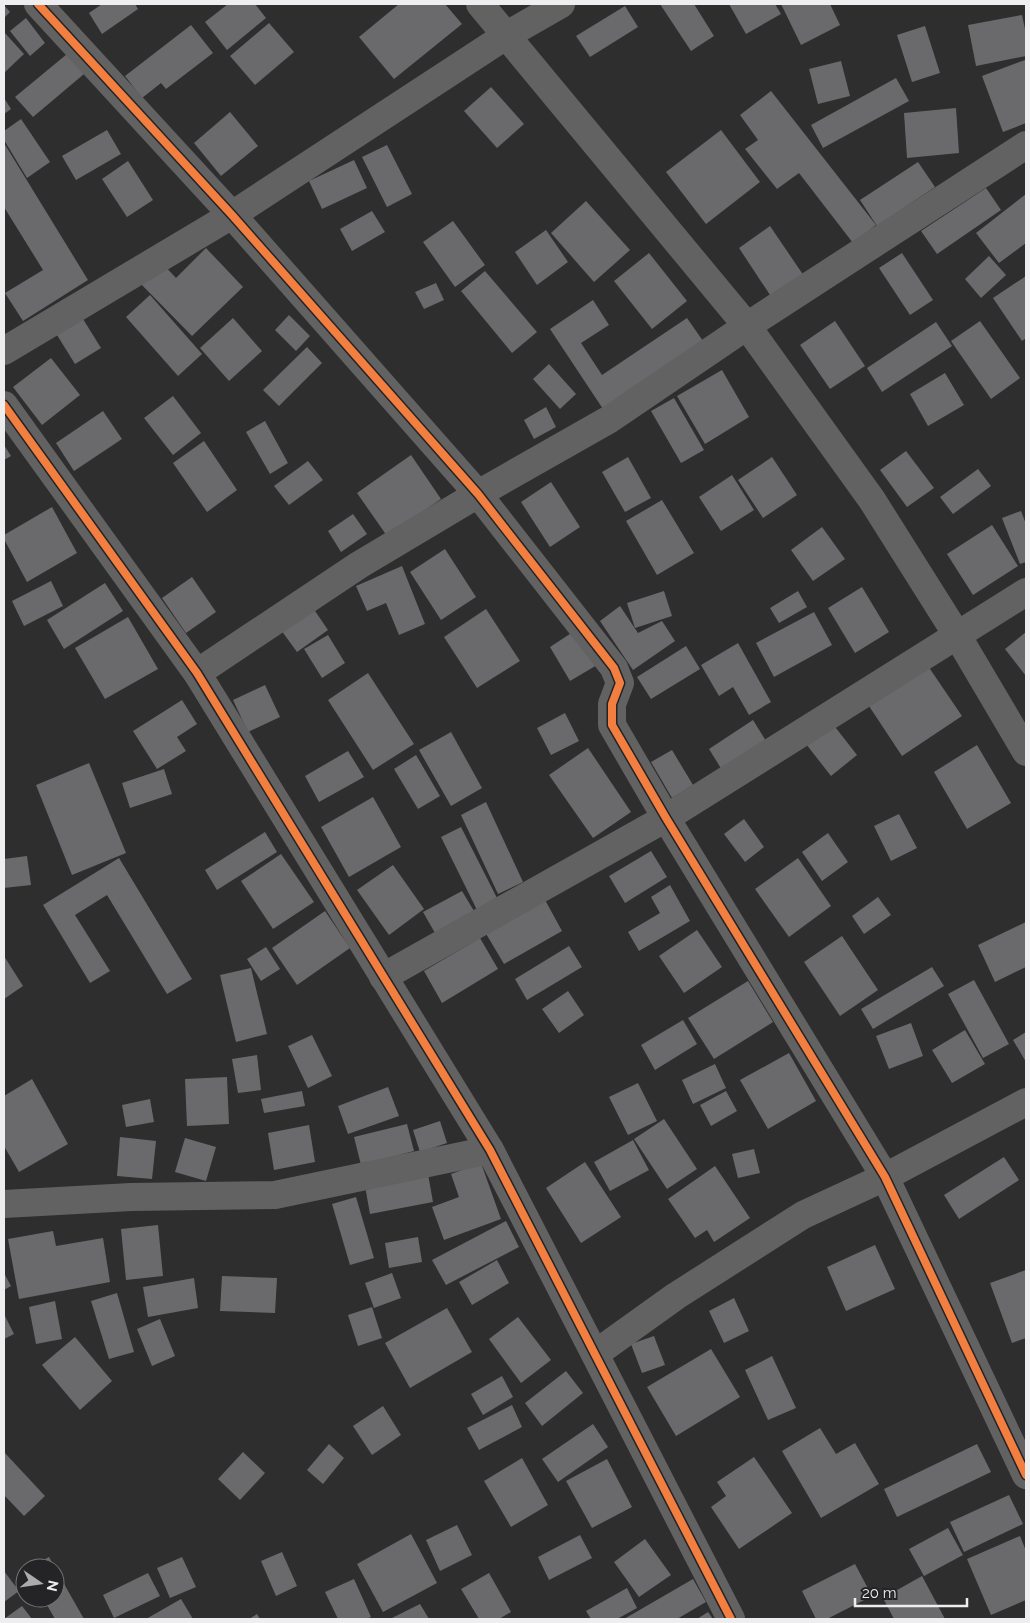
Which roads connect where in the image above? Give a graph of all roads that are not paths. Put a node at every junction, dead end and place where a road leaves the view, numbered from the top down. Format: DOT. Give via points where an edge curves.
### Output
graph roads {
  1 [pos="38,4"];
  2 [pos="480,4"];
  3 [pos="561,4"];
  4 [pos="507,35"];
  5 [pos="1026,145"];
  6 [pos="232,215"];
  7 [pos="747,326"];
  8 [pos="4,351"];
  9 [pos="4,405"];
  10 [pos="478,494"];
  11 [pos="1026,592"];
  12 [pos="957,635"];
  13 [pos="198,673"];
  14 [pos="1026,752"];
  15 [pos="666,818"];
  16 [pos="383,977"];
  17 [pos="1026,1102"];
  18 [pos="490,1150"];
  19 [pos="885,1177"];
  20 [pos="4,1204"];
  21 [pos="595,1354"];
  22 [pos="1026,1475"];
  23 [pos="731,1619"];
  1 -- 6 [label="street"];
  2 -- 4 [label="street"];
  3 -- 4 [label="street"];
  4 -- 6 [label="street"];
  4 -- 7 [label="street"];
  5 -- 7 [label="street"];
  6 -- 8 [label="street"];
  6 -- 10 [label="street"];
  7 -- 10 [label="street" via="610,419"];
  7 -- 12 [label="street" via="872,500"];
  9 -- 13 [label="street"];
  10 -- 13 [label="street" via="359,565"];
  10 -- 15 [label="street" via="614,668 620,683 612,704 612,725"];
  11 -- 12 [label="street"];
  12 -- 14 [label="street"];
  12 -- 15 [label="street"];
  13 -- 16 [label="street"];
  15 -- 16 [label="street"];
  15 -- 19 [label="street"];
  16 -- 18 [label="street"];
  17 -- 19 [label="street"];
  18 -- 20 [label="street" via="275,1195 131,1197"];
  18 -- 21 [label="street"];
  19 -- 21 [label="street" via="803,1215 676,1296"];
  19 -- 22 [label="street"];
  21 -- 23 [label="street"];
}
